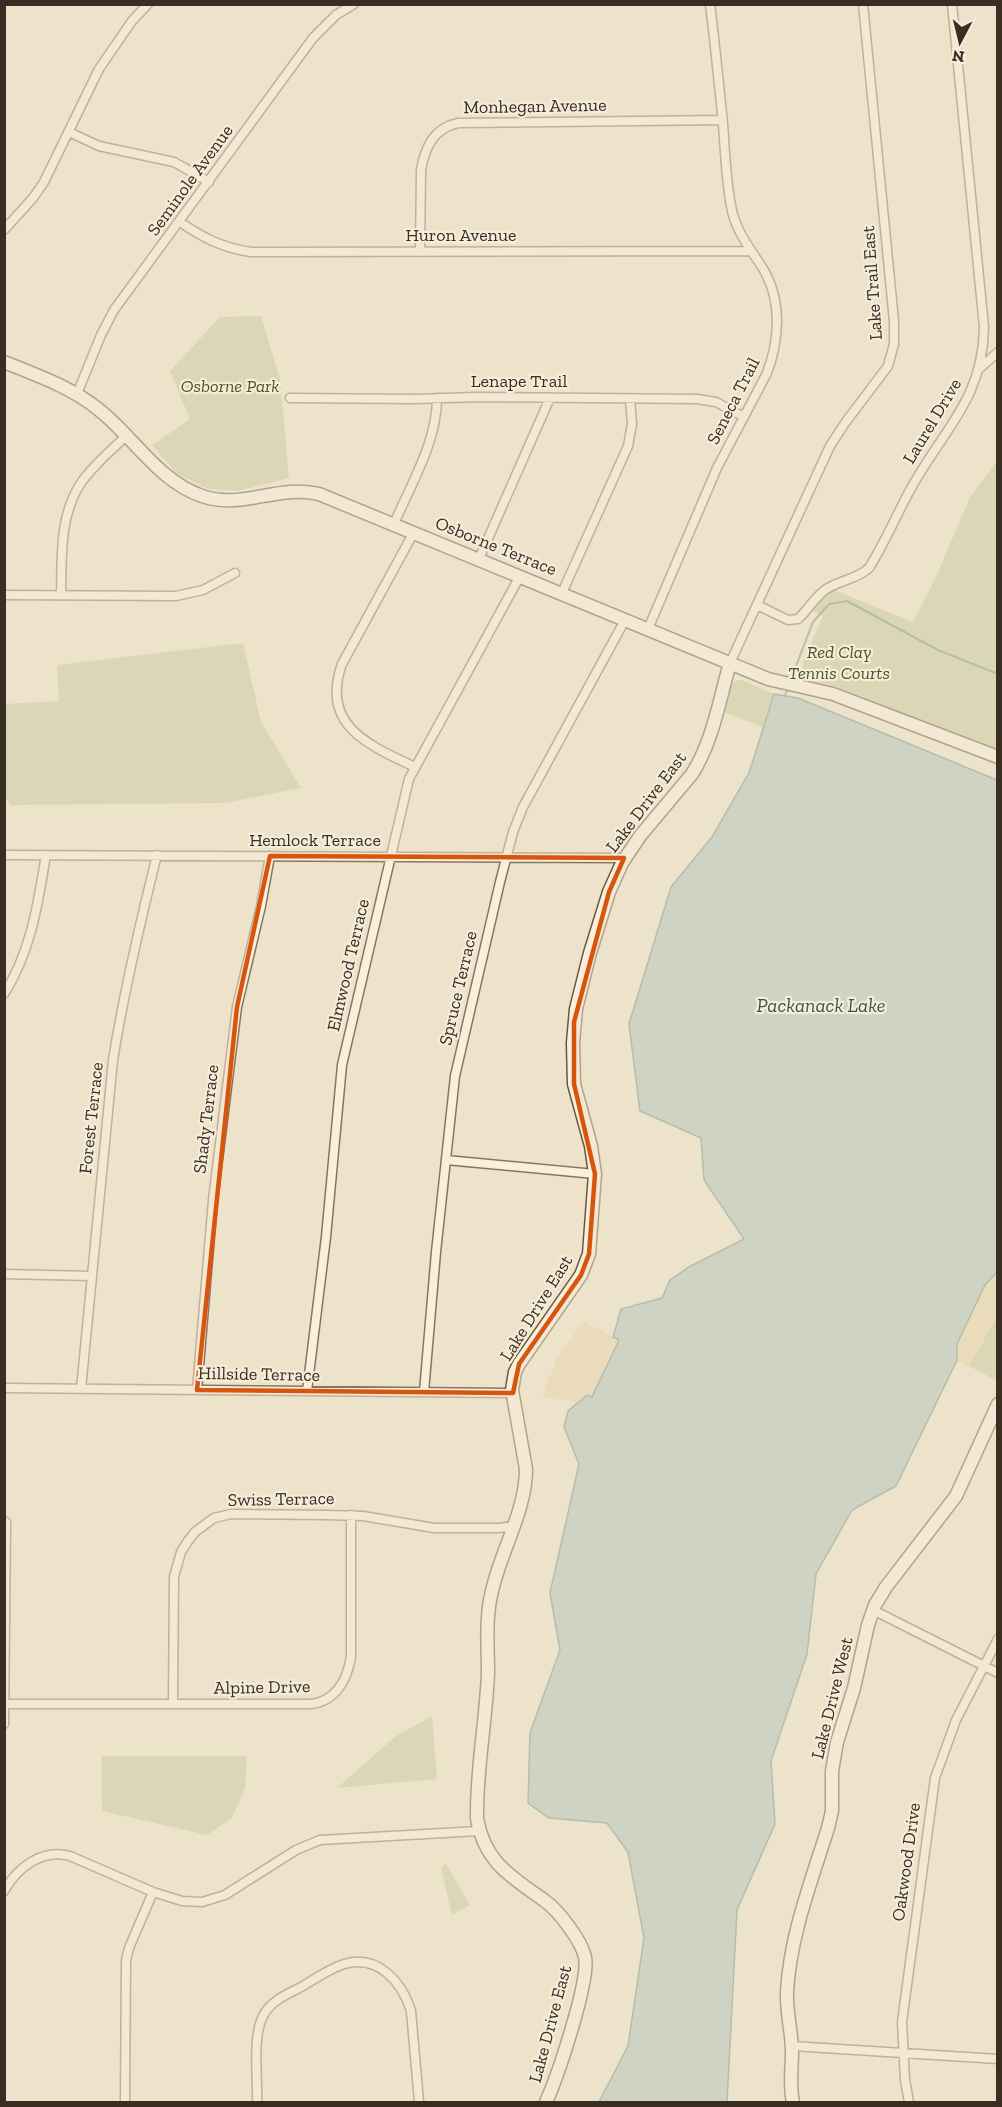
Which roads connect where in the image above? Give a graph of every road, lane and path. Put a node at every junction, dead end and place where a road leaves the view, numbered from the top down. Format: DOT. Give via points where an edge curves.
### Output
graph roads {
  1 [pos="148,4"];
  2 [pos="354,4"];
  3 [pos="710,4"];
  4 [pos="863,4"];
  5 [pos="952,4"];
  6 [pos="723,120"];
  7 [pos="69,132"];
  8 [pos="209,182"];
  9 [pos="180,222"];
  10 [pos="4,230"];
  11 [pos="750,251"];
  12 [pos="420,252"];
  13 [pos="998,352"];
  14 [pos="4,362"];
  15 [pos="980,368"];
  16 [pos="77,394"];
  17 [pos="290,398"];
  18 [pos="550,398"];
  19 [pos="437,399"];
  20 [pos="630,399"];
  21 [pos="744,417"];
  22 [pos="126,436"];
  23 [pos="394,524"];
  24 [pos="414,532"];
  25 [pos="479,559"];
  26 [pos="235,573"];
  27 [pos="520,576"];
  28 [pos="562,593"];
  29 [pos="4,595"];
  30 [pos="61,595"];
  31 [pos="757,605"];
  32 [pos="625,620"];
  33 [pos="648,629"];
  34 [pos="730,663"];
  35 [pos="998,757"];
  36 [pos="415,767"];
  37 [pos="4,855"];
  38 [pos="46,855"];
  39 [pos="157,855"];
  40 [pos="270,856"];
  41 [pos="390,857"];
  42 [pos="506,858"];
  43 [pos="624,858"];
  44 [pos="4,994"];
  45 [pos="446,1160"];
  46 [pos="596,1174"];
  47 [pos="4,1274"];
  48 [pos="91,1276"];
  49 [pos="4,1388"];
  50 [pos="81,1389"];
  51 [pos="197,1390"];
  52 [pos="307,1391"];
  53 [pos="424,1392"];
  54 [pos="513,1393"];
  55 [pos="998,1404"];
  56 [pos="351,1515"];
  57 [pos="6,1522"];
  58 [pos="513,1526"];
  59 [pos="873,1610"];
  60 [pos="998,1639"];
  61 [pos="984,1666"];
  62 [pos="998,1673"];
  63 [pos="4,1704"];
  64 [pos="173,1704"];
  65 [pos="4,1724"];
  66 [pos="479,1830"];
  67 [pos="4,1891"];
  68 [pos="153,1892"];
  69 [pos="792,2046"];
  70 [pos="903,2054"];
  71 [pos="998,2059"];
  72 [pos="125,2103"];
  73 [pos="257,2103"];
  74 [pos="419,2103"];
  75 [pos="546,2103"];
  76 [pos="793,2103"];
  77 [pos="909,2103"];
  1 -- 7 [label="street" via="99,69"];
  2 -- 8 [label="street, Seminole Avenue" via="336,15 313,38"];
  3 -- 6 [label="street, Seneca Trail"];
  4 -- 31 [label="street, Lake Trail East" via="894,344 882,375 830,446"];
  5 -- 15 [label="street, Laurel Drive" via="984,327"];
  6 -- 11 [label="street, Seneca Trail" via="731,208"];
  6 -- 12 [label="street, Monhegan Avenue" via="450,124 431,140 423,159"];
  7 -- 8 [label="street" via="99,146 174,162"];
  7 -- 10 [label="street" via="44,182"];
  8 -- 9 [label="street, Seminole Avenue"];
  9 -- 12 [label="street, Huron Avenue" via="207,240 251,252"];
  9 -- 16 [label="street, Seminole Avenue" via="114,310"];
  11 -- 12 [label="street, Huron Avenue"];
  11 -- 21 [label="street, Seneca Trail" via="772,290 777,329 767,373"];
  13 -- 15 [label="street"];
  14 -- 16 [label="street, Osborne Terrace"];
  15 -- 31 [label="street, Laurel Drive" via="963,409 914,482 869,568 827,588 793,620"];
  16 -- 22 [label="street, Osborne Terrace" via="98,408"];
  17 -- 19 [label="street, Lenape Trail"];
  18 -- 19 [label="street, Lenape Trail"];
  18 -- 20 [label="street, Lenape Trail"];
  18 -- 25 [label="street"];
  19 -- 23 [label="street" via="432,435"];
  20 -- 21 [label="street, Lenape Trail" via="705,400"];
  20 -- 28 [label="street" via="632,424 628,446"];
  21 -- 33 [label="street, Seneca Trail" via="710,483"];
  22 -- 23 [label="street, Osborne Terrace" via="165,474 201,496 231,501 305,490"];
  22 -- 30 [label="street" via="86,476 69,506 63,534"];
  23 -- 24 [label="street, Osborne Terrace"];
  24 -- 25 [label="street, Osborne Terrace"];
  24 -- 36 [label="street" via="342,664 336,696 341,716 352,731"];
  25 -- 27 [label="street, Osborne Terrace"];
  26 -- 30 [label="street" via="203,590 176,596"];
  27 -- 28 [label="street, Osborne Terrace"];
  27 -- 36 [label="street, Elmwood Terrace"];
  28 -- 32 [label="street, Osborne Terrace"];
  29 -- 30 [label="street"];
  31 -- 34 [label="street, Lake Trail East"];
  32 -- 33 [label="street, Osborne Terrace"];
  32 -- 42 [label="street, Spruce Terrace" via="523,807"];
  33 -- 34 [label="street, Osborne Terrace"];
  34 -- 35 [label="street, Osborne Terrace" via="768,679 848,700"];
  34 -- 43 [label="street, Lake Drive East" via="700,762"];
  36 -- 41 [label="street, Elmwood Terrace"];
  37 -- 38 [label="street, Hemlock Terrace"];
  38 -- 39 [label="street, Hemlock Terrace"];
  38 -- 44 [label="street" via="25,953"];
  39 -- 40 [label="street, Hemlock Terrace"];
  39 -- 48 [label="street, Forest Terrace" via="121,1010"];
  40 -- 41 [label="street, Hemlock Terrace"];
  40 -- 51 [label="street, Shady Terrace" via="237,1007 213,1200"];
  41 -- 42 [label="street, Hemlock Terrace"];
  41 -- 52 [label="street, Elmwood Terrace" via="342,1065"];
  42 -- 43 [label="street, Hemlock Terrace"];
  42 -- 45 [label="street, Spruce Terrace" via="457,1063"];
  43 -- 46 [label="street, Lake Drive East" via="590,953 574,1022 574,1084"];
  45 -- 46 [label="street"];
  45 -- 53 [label="street, Spruce Terrace"];
  46 -- 54 [label="street, Lake Drive East" via="586,1265 519,1364"];
  47 -- 48 [label="street"];
  48 -- 50 [label="street, Forest Terrace"];
  49 -- 50 [label="street, Hillside Terrace"];
  50 -- 51 [label="street, Hillside Terrace"];
  51 -- 52 [label="street, Hillside Terrace"];
  52 -- 53 [label="street, Hillside Terrace"];
  53 -- 54 [label="street, Hillside Terrace"];
  54 -- 58 [label="street, Lake Drive East" via="526,1480"];
  55 -- 59 [label="street, Lake Drive West" via="956,1496 886,1587"];
  56 -- 58 [label="street, Swiss Terrace" via="434,1528"];
  56 -- 64 [label="street, Swiss Terrace" via="231,1514 214,1518 195,1532 181,1552 173,1582"];
  56 -- 64 [label="street, Alpine Drive" via="351,1657 334,1694 311,1704"];
  57 -- 63 [label="street"];
  58 -- 66 [label="street, Lake Drive East" via="497,1572 488,1616"];
  59 -- 61 [label="street"];
  59 -- 69 [label="street, Lake Drive West" via="836,1748 828,1828 791,1952 786,1996"];
  60 -- 61 [label="street, Oakwood Drive"];
  61 -- 62 [label="street"];
  61 -- 70 [label="street, Oakwood Drive" via="956,1720 935,1778 902,2022"];
  63 -- 64 [label="street, Alpine Drive"];
  63 -- 65 [label="street"];
  66 -- 68 [label="street" via="320,1840 296,1850 213,1900 190,1902"];
  66 -- 75 [label="street, Lake Drive East" via="496,1863 557,1912 585,1958 585,1976"];
  67 -- 68 [label="street" via="29,1863 57,1854"];
  68 -- 72 [label="street" via="126,1960"];
  69 -- 70 [label="street"];
  69 -- 76 [label="street, Lake Drive West"];
  70 -- 71 [label="street"];
  70 -- 77 [label="street, Oakwood Drive"];
  73 -- 74 [label="street" via="257,2042 265,2013 278,2000 334,1968 361,1962 377,1966 395,1979 407,1999"];
}
